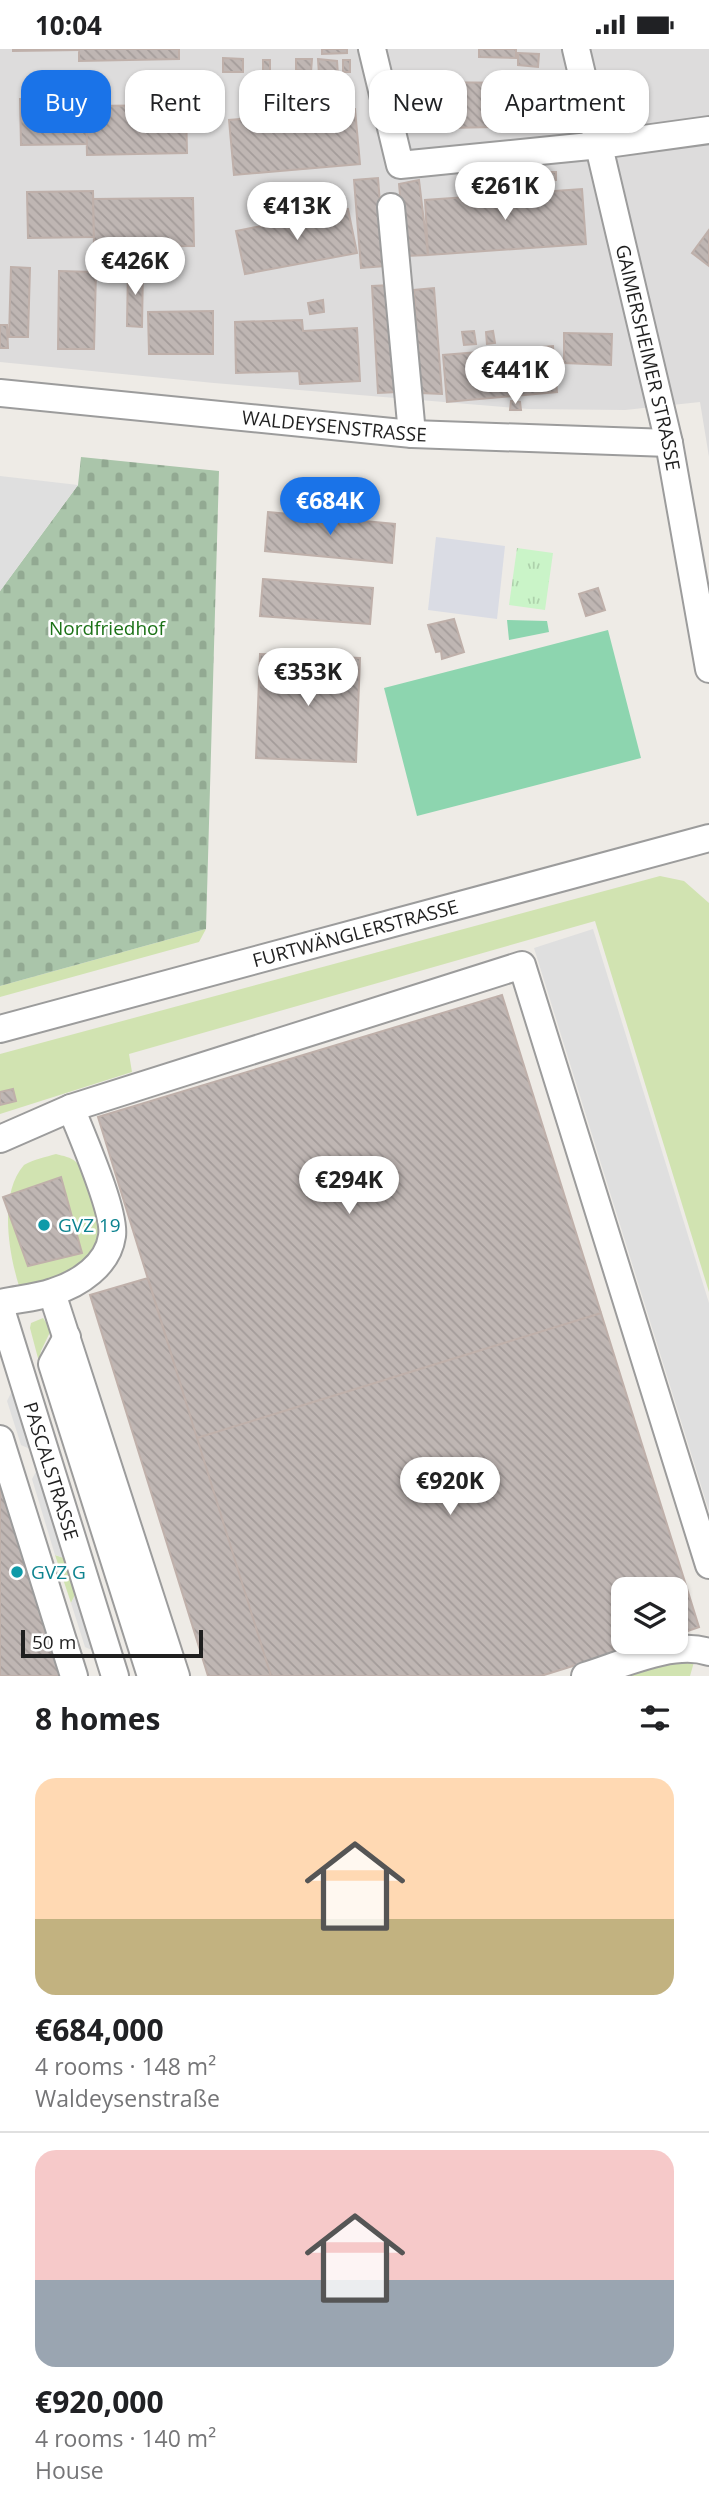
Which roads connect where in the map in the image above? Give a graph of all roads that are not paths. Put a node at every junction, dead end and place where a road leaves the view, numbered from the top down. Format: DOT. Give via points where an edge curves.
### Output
graph roads {
  1 [pos="372,49"];
  2 [pos="576,49"];
  3 [pos="709,130"];
  4 [pos="600,145"];
  5 [pos="391,207"];
  6 [pos="0,393"];
  7 [pos="412,434"];
  8 [pos="669,443"];
  9 [pos="709,669"];
  10 [pos="709,838"];
  11 [pos="0,1029"];
  12 [pos="71,1108"];
  13 [pos="0,1139"];
  14 [pos="52,1293"];
  15 [pos="0,1304"];
  16 [pos="67,1337"];
  17 [pos="0,1439"];
  18 [pos="709,1565"];
  19 [pos="709,1652"];
  20 [pos="74,1676"];
  21 [pos="115,1676"];
  22 [pos="151,1676"];
  23 [pos="176,1676"];
  24 [pos="585,1676"];
  1 -- 4 [label="street" via="400,165"];
  2 -- 4 [label="street, GAIMERSHEIMER STRASSE"];
  3 -- 4 [label="street"];
  4 -- 8 [label="street, GAIMERSHEIMER STRASSE"];
  5 -- 7 [label="street"];
  6 -- 7 [label="street, WALDEYSENSTRASSE"];
  7 -- 8 [label="street, WALDEYSENSTRASSE"];
  8 -- 9 [label="street, GAIMERSHEIMER STRASSE"];
  10 -- 11 [label="street, FURTWÄNGLERSTRASSE"];
  12 -- 13 [label="street"];
  12 -- 14 [label="street" via="108,1208 113,1235 103,1260 80,1280"];
  12 -- 18 [label="street" via="522,965"];
  14 -- 15 [label="street"];
  14 -- 16 [label="street"];
  15 -- 21 [label="street, PASCALSTRASSE"];
  16 -- 22 [label="street" via="52,1364"];
  16 -- 23 [label="street"];
  17 -- 20 [label="street"];
  19 -- 24 [label="street" via="676,1648"];
}
